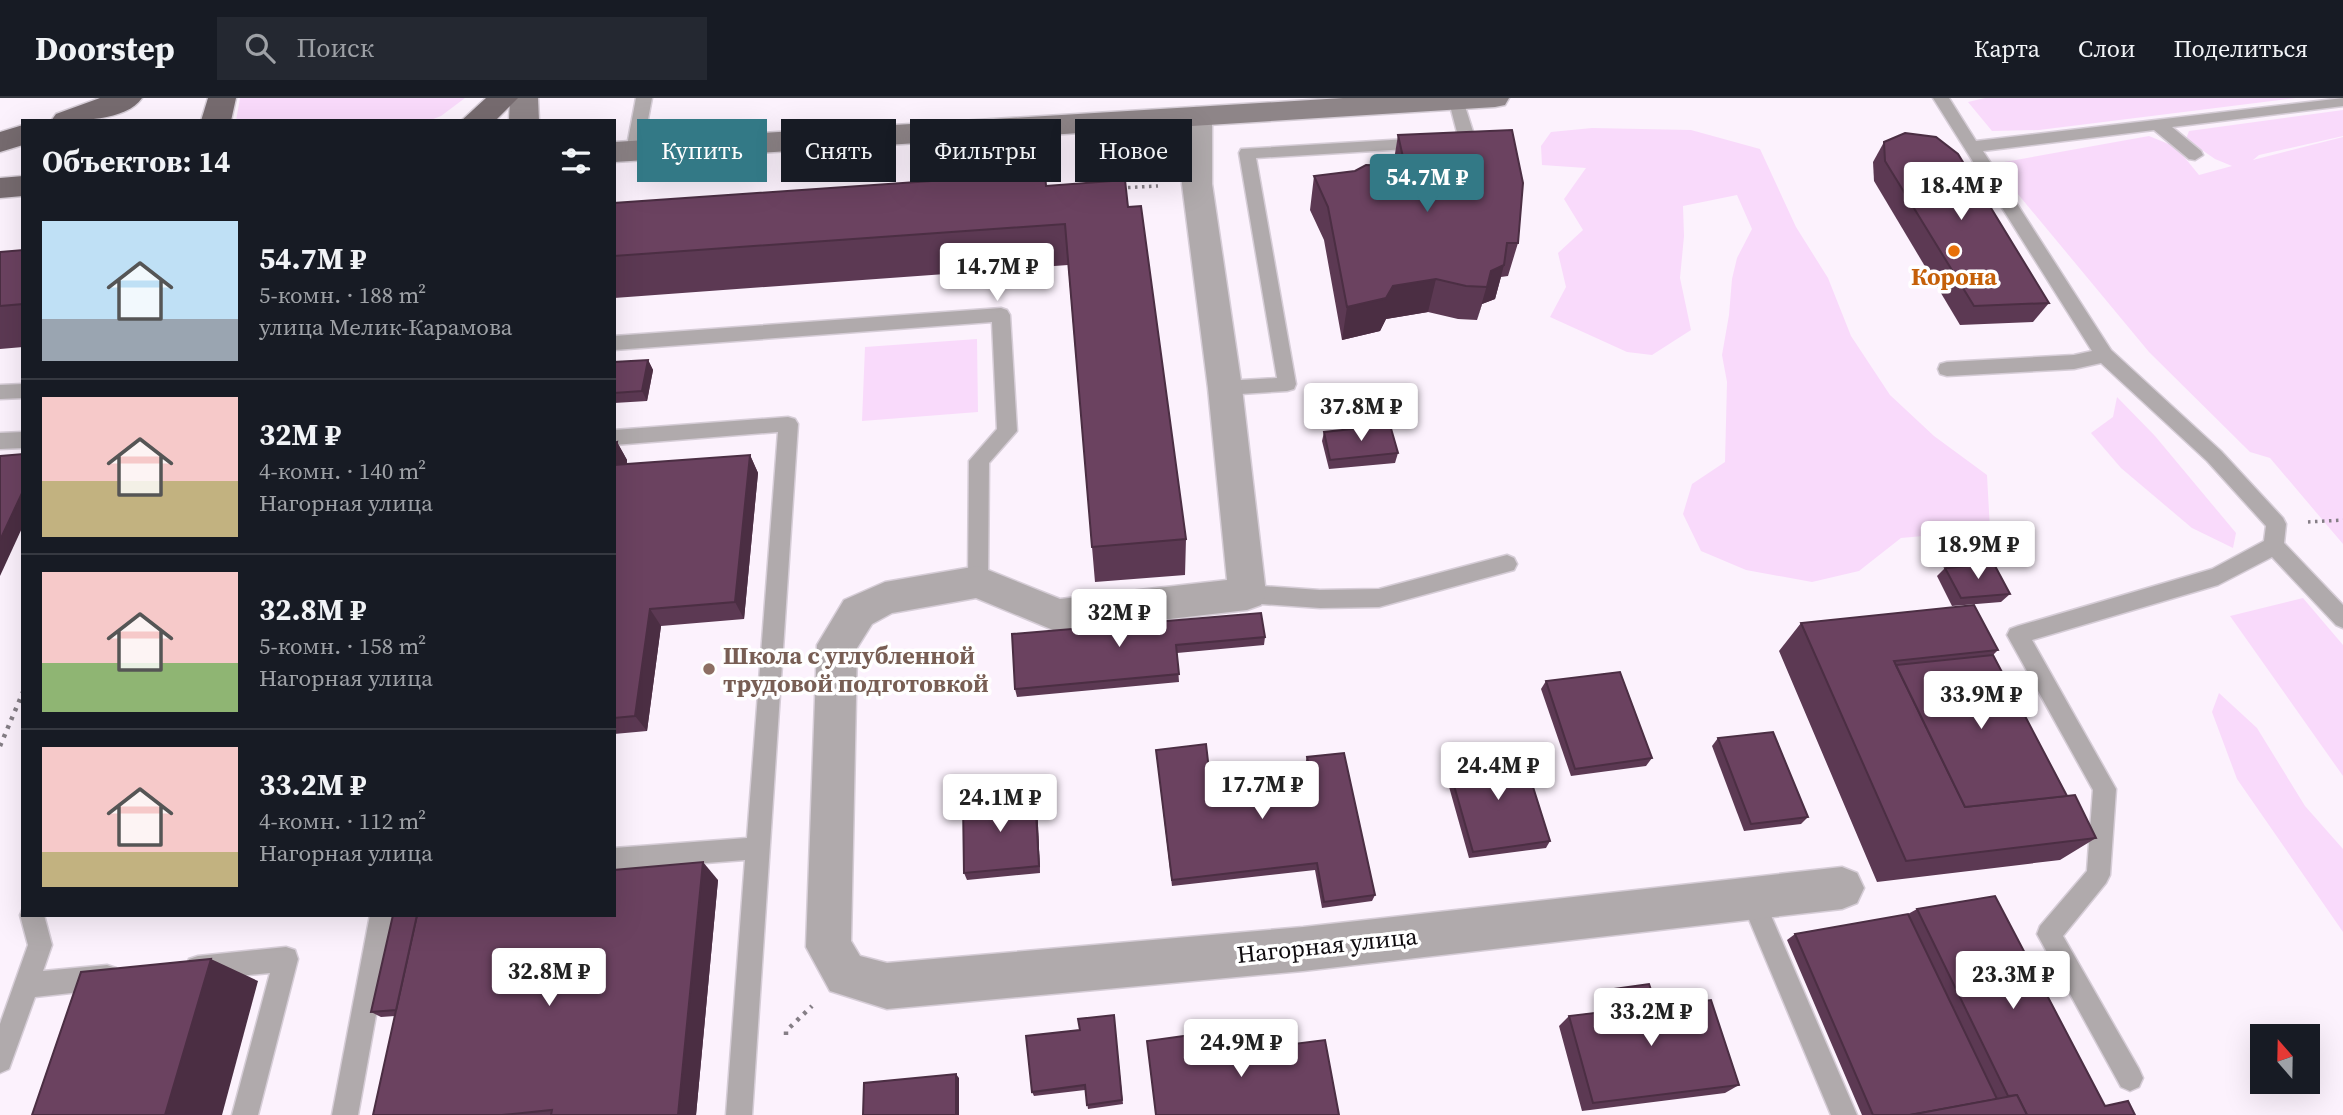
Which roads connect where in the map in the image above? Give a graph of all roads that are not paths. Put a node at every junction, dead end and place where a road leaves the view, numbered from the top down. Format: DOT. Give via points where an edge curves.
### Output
graph roads {
  1 [pos="128,98"];
  2 [pos="222,98"];
  3 [pos="504,98"];
  4 [pos="524,98"];
  5 [pos="644,98"];
  6 [pos="1495,98"];
  7 [pos="1941,98"];
  8 [pos="1455,100"];
  9 [pos="2343,101"];
  10 [pos="1197,116"];
  11 [pos="71,119"];
  12 [pos="217,119"];
  13 [pos="479,119"];
  14 [pos="524,119"];
  15 [pos="2160,125"];
  16 [pos="21,136"];
  17 [pos="0,142"];
  18 [pos="1971,147"];
  19 [pos="624,151"];
  20 [pos="2195,155"];
  21 [pos="21,186"];
  22 [pos="0,188"];
  23 [pos="616,343"];
  24 [pos="2104,355"];
  25 [pos="1947,369"];
  26 [pos="1225,387"];
  27 [pos="21,391"];
  28 [pos="0,392"];
  29 [pos="616,438"];
  30 [pos="21,440"];
  31 [pos="0,441"];
  32 [pos="2274,546"];
  33 [pos="1507,564"];
  34 [pos="978,582"];
  35 [pos="1247,594"];
  36 [pos="2343,618"];
  37 [pos="757,848"];
  38 [pos="616,859"];
  39 [pos="1842,888"];
  40 [pos="1752,898"];
  41 [pos="33,917"];
  42 [pos="382,917"];
  43 [pos="177,970"];
  44 [pos="136,974"];
  45 [pos="27,985"];
  46 [pos="0,1060"];
  47 [pos="2130,1078"];
  48 [pos="245,1115"];
  49 [pos="345,1115"];
  50 [pos="739,1115"];
  51 [pos="1844,1115"];
  1 -- 11 [label="main road"];
  2 -- 12 [label="main road"];
  3 -- 13 [label="main road"];
  4 -- 14 [label="street"];
  5 -- 19 [label="lane"];
  6 -- 8 [label="street"];
  7 -- 18 [label="lane"];
  8 -- 10 [label="street"];
  8 -- 26 [label="lane" via="1468,141 1247,153 1287,384"];
  9 -- 15 [label="lane"];
  10 -- 19 [label="street"];
  10 -- 26 [label="street" via="1197,184"];
  15 -- 18 [label="lane"];
  15 -- 20 [label="lane"];
  16 -- 17 [label="main road"];
  18 -- 24 [label="lane"];
  21 -- 22 [label="main road"];
  23 -- 34 [label="lane" via="1001,315 1007,431 979,461"];
  24 -- 25 [label="lane" via="2074,362"];
  24 -- 32 [label="lane" via="2214,456 2276,524"];
  26 -- 35 [label="street"];
  27 -- 28 [label="lane"];
  29 -- 37 [label="lane" via="788,424"];
  30 -- 31 [label="lane"];
  32 -- 36 [label="lane"];
  32 -- 47 [label="lane" via="2218,576 2018,635 2105,789 2098,875 2049,934"];
  33 -- 35 [label="lane" via="1379,598"];
  34 -- 35 [label="street" via="1058,616"];
  34 -- 40 [label="street, Нагорная улица" via="885,598 858,612 837,645 837,961 887,986 1303,949"];
  37 -- 38 [label="lane"];
  37 -- 50 [label="lane"];
  39 -- 40 [label="street, Нагорная улица"];
  40 -- 51 [label="lane"];
  41 -- 45 [label="lane" via="40,945"];
  42 -- 49 [label="lane"];
  43 -- 48 [label="lane" via="286,959"];
  44 -- 45 [label="lane"];
  45 -- 46 [label="lane"];
}
